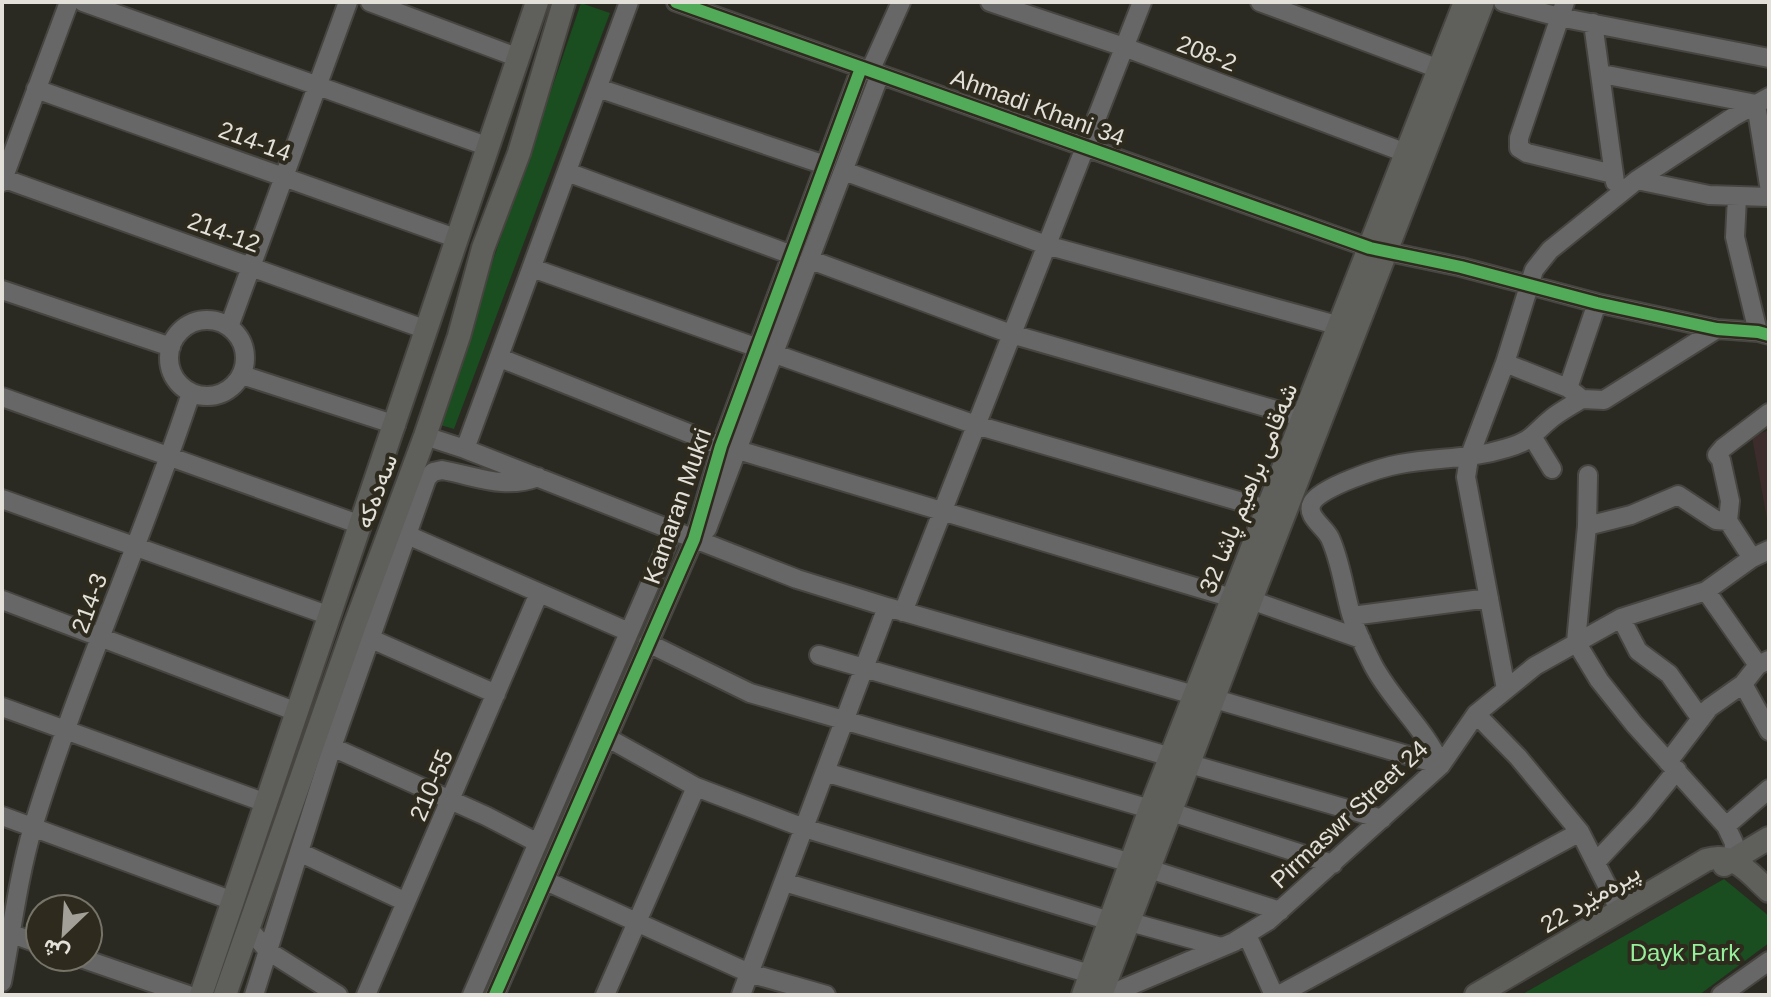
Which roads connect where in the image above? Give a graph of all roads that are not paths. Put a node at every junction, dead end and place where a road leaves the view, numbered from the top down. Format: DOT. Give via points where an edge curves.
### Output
graph roads {
  1 [pos="69,2"];
  2 [pos="83,2"];
  3 [pos="348,2"];
  4 [pos="370,2"];
  5 [pos="537,2"];
  6 [pos="564,2"];
  7 [pos="629,2"];
  8 [pos="676,2"];
  9 [pos="901,2"];
  10 [pos="990,2"];
  11 [pos="1142,2"];
  12 [pos="1260,2"];
  13 [pos="1465,2"];
  14 [pos="1483,2"];
  15 [pos="1503,2"];
  16 [pos="1562,10"];
  17 [pos="1593,23"];
  18 [pos="1124,47"];
  19 [pos="519,58"];
  20 [pos="1769,58"];
  21 [pos="1439,69"];
  22 [pos="870,71"];
  23 [pos="1602,74"];
  24 [pos="317,86"];
  25 [pos="598,88"];
  26 [pos="36,89"];
  27 [pos="1763,101"];
  28 [pos="489,147"];
  29 [pos="1085,147"];
  30 [pos="1406,153"];
  31 [pos="825,165"];
  32 [pos="844,171"];
  33 [pos="567,172"];
  34 [pos="1613,174"];
  35 [pos="480,176"];
  36 [pos="284,177"];
  37 [pos="2,179"];
  38 [pos="1637,180"];
  39 [pos="505,185"];
  40 [pos="1769,185"];
  41 [pos="1620,195"];
  42 [pos="1737,197"];
  43 [pos="1769,197"];
  44 [pos="460,233"];
  45 [pos="487,237"];
  46 [pos="1046,245"];
  47 [pos="1378,250"];
  48 [pos="792,255"];
  49 [pos="811,260"];
  50 [pos="251,267"];
  51 [pos="532,268"];
  52 [pos="1531,284"];
  53 [pos="2,290"];
  54 [pos="1597,303"];
  55 [pos="781,313"];
  56 [pos="1340,326"];
  57 [pos="229,327"];
  58 [pos="1717,329"];
  59 [pos="427,330"];
  60 [pos="1011,334"];
  61 [pos="1764,334"];
  62 [pos="171,347"];
  63 [pos="767,351"];
  64 [pos="500,358"];
  65 [pos="1505,363"];
  66 [pos="242,375"];
  67 [pos="191,393"];
  68 [pos="1575,393"];
  69 [pos="2,397"];
  70 [pos="1769,413"];
  71 [pos="1304,418"];
  72 [pos="396,425"];
  73 [pos="976,425"];
  74 [pos="425,436"];
  75 [pos="1533,438"];
  76 [pos="730,448"];
  77 [pos="465,449"];
  78 [pos="170,457"];
  79 [pos="1469,458"];
  80 [pos="1552,469"];
  81 [pos="1588,475"];
  82 [pos="538,477"];
  83 [pos="2,499"];
  84 [pos="1266,509"];
  85 [pos="942,512"];
  86 [pos="1728,521"];
  87 [pos="361,525"];
  88 [pos="1587,526"];
  89 [pos="673,531"];
  90 [pos="405,534"];
  91 [pos="698,541"];
  92 [pos="135,547"];
  93 [pos="1761,554"];
  94 [pos="345,575"];
  95 [pos="370,584"];
  96 [pos="1706,591"];
  97 [pos="539,593"];
  98 [pos="1489,598"];
  99 [pos="1241,599"];
  100 [pos="2,600"];
  101 [pos="895,610"];
  102 [pos="330,616"];
  103 [pos="1352,616"];
  104 [pos="1621,618"];
  105 [pos="629,632"];
  106 [pos="102,637"];
  107 [pos="369,638"];
  108 [pos="1361,639"];
  109 [pos="1576,642"];
  110 [pos="648,643"];
  111 [pos="819,655"];
  112 [pos="1764,662"];
  113 [pos="865,669"];
  114 [pos="1743,684"];
  115 [pos="1506,689"];
  116 [pos="496,694"];
  117 [pos="1205,697"];
  118 [pos="2,707"];
  119 [pos="297,712"];
  120 [pos="1476,714"];
  121 [pos="1701,719"];
  122 [pos="846,720"];
  123 [pos="66,731"];
  124 [pos="1769,731"];
  125 [pos="608,738"];
  126 [pos="332,747"];
  127 [pos="1180,760"];
  128 [pos="1441,765"];
  129 [pos="1673,766"];
  130 [pos="825,772"];
  131 [pos="696,787"];
  132 [pos="1769,789"];
  133 [pos="450,799"];
  134 [pos="266,803"];
  135 [pos="1160,811"];
  136 [pos="2,816"];
  137 [pos="1382,819"];
  138 [pos="1726,826"];
  139 [pos="33,828"];
  140 [pos="804,828"];
  141 [pos="1580,832"];
  142 [pos="1769,838"];
  143 [pos="535,850"];
  144 [pos="1769,850"];
  145 [pos="299,852"];
  146 [pos="1733,860"];
  147 [pos="1596,862"];
  148 [pos="1333,864"];
  149 [pos="1140,866"];
  150 [pos="550,874"];
  151 [pos="784,882"];
  152 [pos="1769,882"];
  153 [pos="1769,891"];
  154 [pos="233,901"];
  155 [pos="406,902"];
  156 [pos="1280,911"];
  157 [pos="1620,911"];
  158 [pos="637,921"];
  159 [pos="1120,922"];
  160 [pos="249,929"];
  161 [pos="12,934"];
  162 [pos="1247,935"];
  163 [pos="24,938"];
  164 [pos="1221,947"];
  165 [pos="268,951"];
  166 [pos="1769,961"];
  167 [pos="104,966"];
  168 [pos="749,973"];
  169 [pos="2,982"];
  170 [pos="1086,985"];
  171 [pos="188,995"];
  172 [pos="201,995"];
  173 [pos="225,995"];
  174 [pos="254,995"];
  175 [pos="338,995"];
  176 [pos="366,995"];
  177 [pos="472,995"];
  178 [pos="495,995"];
  179 [pos="605,995"];
  180 [pos="741,995"];
  181 [pos="826,995"];
  182 [pos="1101,995"];
  183 [pos="1108,995"];
  184 [pos="1277,995"];
  185 [pos="1476,995"];
  186 [pos="1497,995"];
  187 [pos="1721,995"];
  1 -- 26 [label="street"];
  2 -- 24 [label="street"];
  3 -- 24 [label="street"];
  4 -- 19 [label="street"];
  5 -- 19 [label="main road, سەدەکە"];
  6 -- 39 [label="main road, سەدەکە"];
  7 -- 25 [label="street"];
  8 -- 22 [label="street, Ahmadi Khani 34"];
  9 -- 22 [label="street, Kamaran Mukri"];
  10 -- 18 [label="street, 208-2"];
  11 -- 18 [label="street"];
  12 -- 21 [label="street"];
  13 -- 21 [label="main road, شەقامی براهیم پاشا 32"];
  14 -- 47 [label="main road, شەقامی براهیم پاشا 32"];
  15 -- 16 [label="street"];
  16 -- 17 [label="street"];
  16 -- 34 [label="street" via="1519,148"];
  17 -- 20 [label="street"];
  17 -- 23 [label="street"];
  18 -- 29 [label="street"];
  18 -- 30 [label="street, 208-2"];
  19 -- 28 [label="main road, سەدەکە"];
  21 -- 30 [label="main road, شەقامی براهیم پاشا 32"];
  22 -- 29 [label="street, Ahmadi Khani 34"];
  22 -- 31 [label="street, Kamaran Mukri"];
  22 -- 32 [label="street, Kamaran Mukri"];
  23 -- 27 [label="street"];
  23 -- 34 [label="street"];
  24 -- 28 [label="street"];
  24 -- 36 [label="street"];
  25 -- 31 [label="street"];
  25 -- 33 [label="street"];
  26 -- 36 [label="street, 214-14"];
  26 -- 37 [label="street"];
  27 -- 38 [label="street"];
  27 -- 40 [label="street"];
  28 -- 35 [label="main road, سەدەکە"];
  29 -- 46 [label="street"];
  29 -- 47 [label="street, Ahmadi Khani 34"];
  30 -- 47 [label="main road, شەقامی براهیم پاشا 32"];
  31 -- 48 [label="street, Kamaran Mukri"];
  32 -- 46 [label="street"];
  32 -- 49 [label="street, Kamaran Mukri"];
  33 -- 48 [label="street"];
  33 -- 51 [label="street"];
  34 -- 41 [label="street"];
  35 -- 39 [label="main road" via="487,194"];
  35 -- 44 [label="main road, سەدەکە"];
  36 -- 44 [label="street, 214-14"];
  36 -- 50 [label="street"];
  37 -- 50 [label="street, 214-12"];
  38 -- 41 [label="street"];
  38 -- 42 [label="street"];
  39 -- 45 [label="main road, سەدەکە"];
  41 -- 52 [label="street" via="1550,250 1534,270"];
  42 -- 43 [label="street"];
  42 -- 61 [label="street" via="1735,237"];
  44 -- 45 [label="main road" via="477,218 485,223"];
  44 -- 59 [label="main road, سەدەکە"];
  45 -- 74 [label="main road, سەدەکە"];
  46 -- 56 [label="street"];
  46 -- 60 [label="street"];
  47 -- 52 [label="street, Ahmadi Khani 34"];
  47 -- 56 [label="main road, شەقامی براهیم پاشا 32"];
  47 -- 99 [label="main road, شەقامی براهیم پاشا 32"];
  48 -- 55 [label="street, Kamaran Mukri"];
  49 -- 55 [label="street, Kamaran Mukri"];
  49 -- 60 [label="street"];
  50 -- 57 [label="street"];
  50 -- 59 [label="street, 214-12"];
  51 -- 63 [label="street"];
  51 -- 64 [label="street"];
  52 -- 54 [label="street, Ahmadi Khani 34"];
  52 -- 65 [label="street"];
  53 -- 62 [label="street"];
  54 -- 58 [label="street, Ahmadi Khani 34"];
  54 -- 68 [label="street"];
  55 -- 63 [label="street, Kamaran Mukri"];
  56 -- 71 [label="main road, شەقامی براهیم پاشا 32"];
  57 -- 62 [label="street" via="195,322 176,336"];
  57 -- 66 [label="street" via="246,354"];
  58 -- 61 [label="street, Ahmadi Khani 34"];
  58 -- 68 [label="street" via="1604,400"];
  59 -- 72 [label="main road, سەدەکە"];
  60 -- 71 [label="street"];
  60 -- 73 [label="street"];
  62 -- 67 [label="street" via="170,369"];
  63 -- 73 [label="street"];
  63 -- 76 [label="street, Kamaran Mukri"];
  64 -- 76 [label="street"];
  64 -- 77 [label="street"];
  65 -- 68 [label="street"];
  65 -- 79 [label="street"];
  66 -- 67 [label="street" via="236,385 215,396"];
  66 -- 72 [label="street"];
  67 -- 78 [label="street, 214-3"];
  68 -- 75 [label="street"];
  69 -- 78 [label="street"];
  70 -- 86 [label="street" via="1717,455 1730,501"];
  71 -- 84 [label="main road, شەقامی براهیم پاشا 32"];
  72 -- 87 [label="main road, سەدەکە"];
  73 -- 84 [label="street"];
  73 -- 85 [label="street"];
  74 -- 77 [label="street"];
  74 -- 95 [label="main road, سەدەکە"];
  75 -- 79 [label="street"];
  75 -- 80 [label="street"];
  76 -- 85 [label="street"];
  76 -- 91 [label="street, Kamaran Mukri"];
  77 -- 82 [label="street"];
  78 -- 87 [label="street"];
  78 -- 92 [label="street, 214-3"];
  79 -- 98 [label="street" via="1468,495"];
  79 -- 103 [label="street" via="1398,464 1318,496 1310,510 1331,539"];
  81 -- 88 [label="street"];
  82 -- 89 [label="street"];
  82 -- 90 [label="street" via="500,483 433,472"];
  83 -- 92 [label="street"];
  84 -- 99 [label="main road, شەقامی براهیم پاشا 32"];
  85 -- 99 [label="street"];
  85 -- 101 [label="street"];
  86 -- 88 [label="street" via="1716,520 1678,495"];
  86 -- 93 [label="street"];
  87 -- 94 [label="main road, سەدەکە"];
  88 -- 109 [label="street"];
  89 -- 91 [label="street"];
  89 -- 105 [label="street, Kamaran Mukri"];
  90 -- 97 [label="street"];
  90 -- 107 [label="street"];
  91 -- 101 [label="street"];
  91 -- 110 [label="street, Kamaran Mukri"];
  92 -- 102 [label="street"];
  92 -- 106 [label="street, 214-3"];
  93 -- 96 [label="street, Pirmaswr Street 24"];
  94 -- 95 [label="main road"];
  94 -- 102 [label="main road, سەدەکە"];
  95 -- 160 [label="main road, سەدەکە"];
  96 -- 104 [label="street, Pirmaswr Street 24"];
  96 -- 112 [label="street"];
  97 -- 105 [label="street"];
  97 -- 116 [label="street, 210-55"];
  98 -- 103 [label="street"];
  98 -- 115 [label="street"];
  99 -- 108 [label="street"];
  99 -- 117 [label="main road, شەقامی براهیم پاشا 32"];
  100 -- 106 [label="street"];
  101 -- 113 [label="street"];
  101 -- 117 [label="street"];
  102 -- 119 [label="main road, سەدەکە"];
  103 -- 108 [label="street"];
  104 -- 109 [label="street, Pirmaswr Street 24"];
  104 -- 121 [label="street" via="1638,651 1669,674"];
  105 -- 143 [label="street, Kamaran Mukri"];
  106 -- 119 [label="street"];
  106 -- 123 [label="street, 214-3"];
  107 -- 116 [label="street"];
  107 -- 126 [label="street"];
  108 -- 128 [label="street" via="1384,684 1432,745"];
  109 -- 115 [label="street, Pirmaswr Street 24"];
  109 -- 129 [label="street" via="1616,702"];
  110 -- 122 [label="street" via="750,693"];
  110 -- 125 [label="street, Kamaran Mukri"];
  111 -- 113 [label="street"];
  112 -- 114 [label="street"];
  113 -- 122 [label="street"];
  113 -- 127 [label="street"];
  114 -- 121 [label="street"];
  114 -- 124 [label="street"];
  115 -- 120 [label="street, Pirmaswr Street 24"];
  116 -- 133 [label="street, 210-55"];
  117 -- 127 [label="main road, شەقامی براهیم پاشا 32"];
  117 -- 128 [label="street"];
  118 -- 123 [label="street"];
  119 -- 134 [label="main road, سەدەکە"];
  120 -- 128 [label="street, Pirmaswr Street 24"];
  120 -- 141 [label="street"];
  121 -- 129 [label="street"];
  122 -- 130 [label="street"];
  122 -- 135 [label="street"];
  123 -- 134 [label="street"];
  123 -- 139 [label="street, 214-3"];
  125 -- 131 [label="street"];
  125 -- 150 [label="street, Kamaran Mukri"];
  126 -- 133 [label="street"];
  126 -- 145 [label="street"];
  127 -- 135 [label="main road, شەقامی براهیم پاشا 32"];
  127 -- 137 [label="street"];
  128 -- 137 [label="street, Pirmaswr Street 24"];
  129 -- 138 [label="street"];
  129 -- 147 [label="street" via="1642,813"];
  130 -- 140 [label="street"];
  130 -- 149 [label="street"];
  131 -- 140 [label="street"];
  131 -- 158 [label="street"];
  132 -- 138 [label="street"];
  133 -- 143 [label="street"];
  133 -- 155 [label="street, 210-55"];
  134 -- 154 [label="main road, سەدەکە"];
  135 -- 148 [label="street"];
  135 -- 149 [label="main road, شەقامی براهیم پاشا 32"];
  136 -- 139 [label="street"];
  137 -- 148 [label="street, Pirmaswr Street 24"];
  138 -- 146 [label="street" via="1734,843"];
  139 -- 154 [label="street"];
  139 -- 161 [label="street, 214-3"];
  140 -- 151 [label="street"];
  140 -- 159 [label="street"];
  141 -- 147 [label="street"];
  141 -- 184 [label="street"];
  142 -- 146 [label="main road, 22 پیرەمێرد"];
  143 -- 150 [label="street"];
  143 -- 177 [label="street, Kamaran Mukri"];
  144 -- 152 [label="main road" via="1764,870"];
  145 -- 155 [label="street"];
  145 -- 165 [label="street"];
  146 -- 153 [label="main road"];
  146 -- 157 [label="main road, 22 پیرەمێرد" via="1706,860"];
  146 -- 186 [label="main road, 22 پیرەمێرد"];
  147 -- 157 [label="street"];
  148 -- 156 [label="street, Pirmaswr Street 24"];
  149 -- 156 [label="street"];
  149 -- 159 [label="main road, شەقامی براهیم پاشا 32"];
  150 -- 158 [label="street"];
  150 -- 178 [label="street, Kamaran Mukri"];
  151 -- 168 [label="street"];
  151 -- 170 [label="street"];
  154 -- 172 [label="main road, سەدەکە"];
  155 -- 176 [label="street, 210-55"];
  156 -- 162 [label="street, Pirmaswr Street 24"];
  157 -- 185 [label="main road, 22 پیرەمێرد"];
  158 -- 168 [label="street"];
  158 -- 179 [label="street"];
  159 -- 164 [label="street"];
  159 -- 170 [label="main road, شەقامی براهیم پاشا 32"];
  159 -- 182 [label="main road, شەقامی براهیم پاشا 32"];
  160 -- 165 [label="street"];
  160 -- 173 [label="main road, سەدەکە"];
  161 -- 163 [label="street"];
  161 -- 169 [label="street, 214-3"];
  162 -- 164 [label="street, Pirmaswr Street 24"];
  162 -- 184 [label="street"];
  164 -- 183 [label="street, Pirmaswr Street 24"];
  165 -- 174 [label="street"];
  165 -- 175 [label="street"];
  166 -- 187 [label="street"];
  167 -- 171 [label="street"];
  168 -- 180 [label="street"];
  168 -- 181 [label="street"];
}
